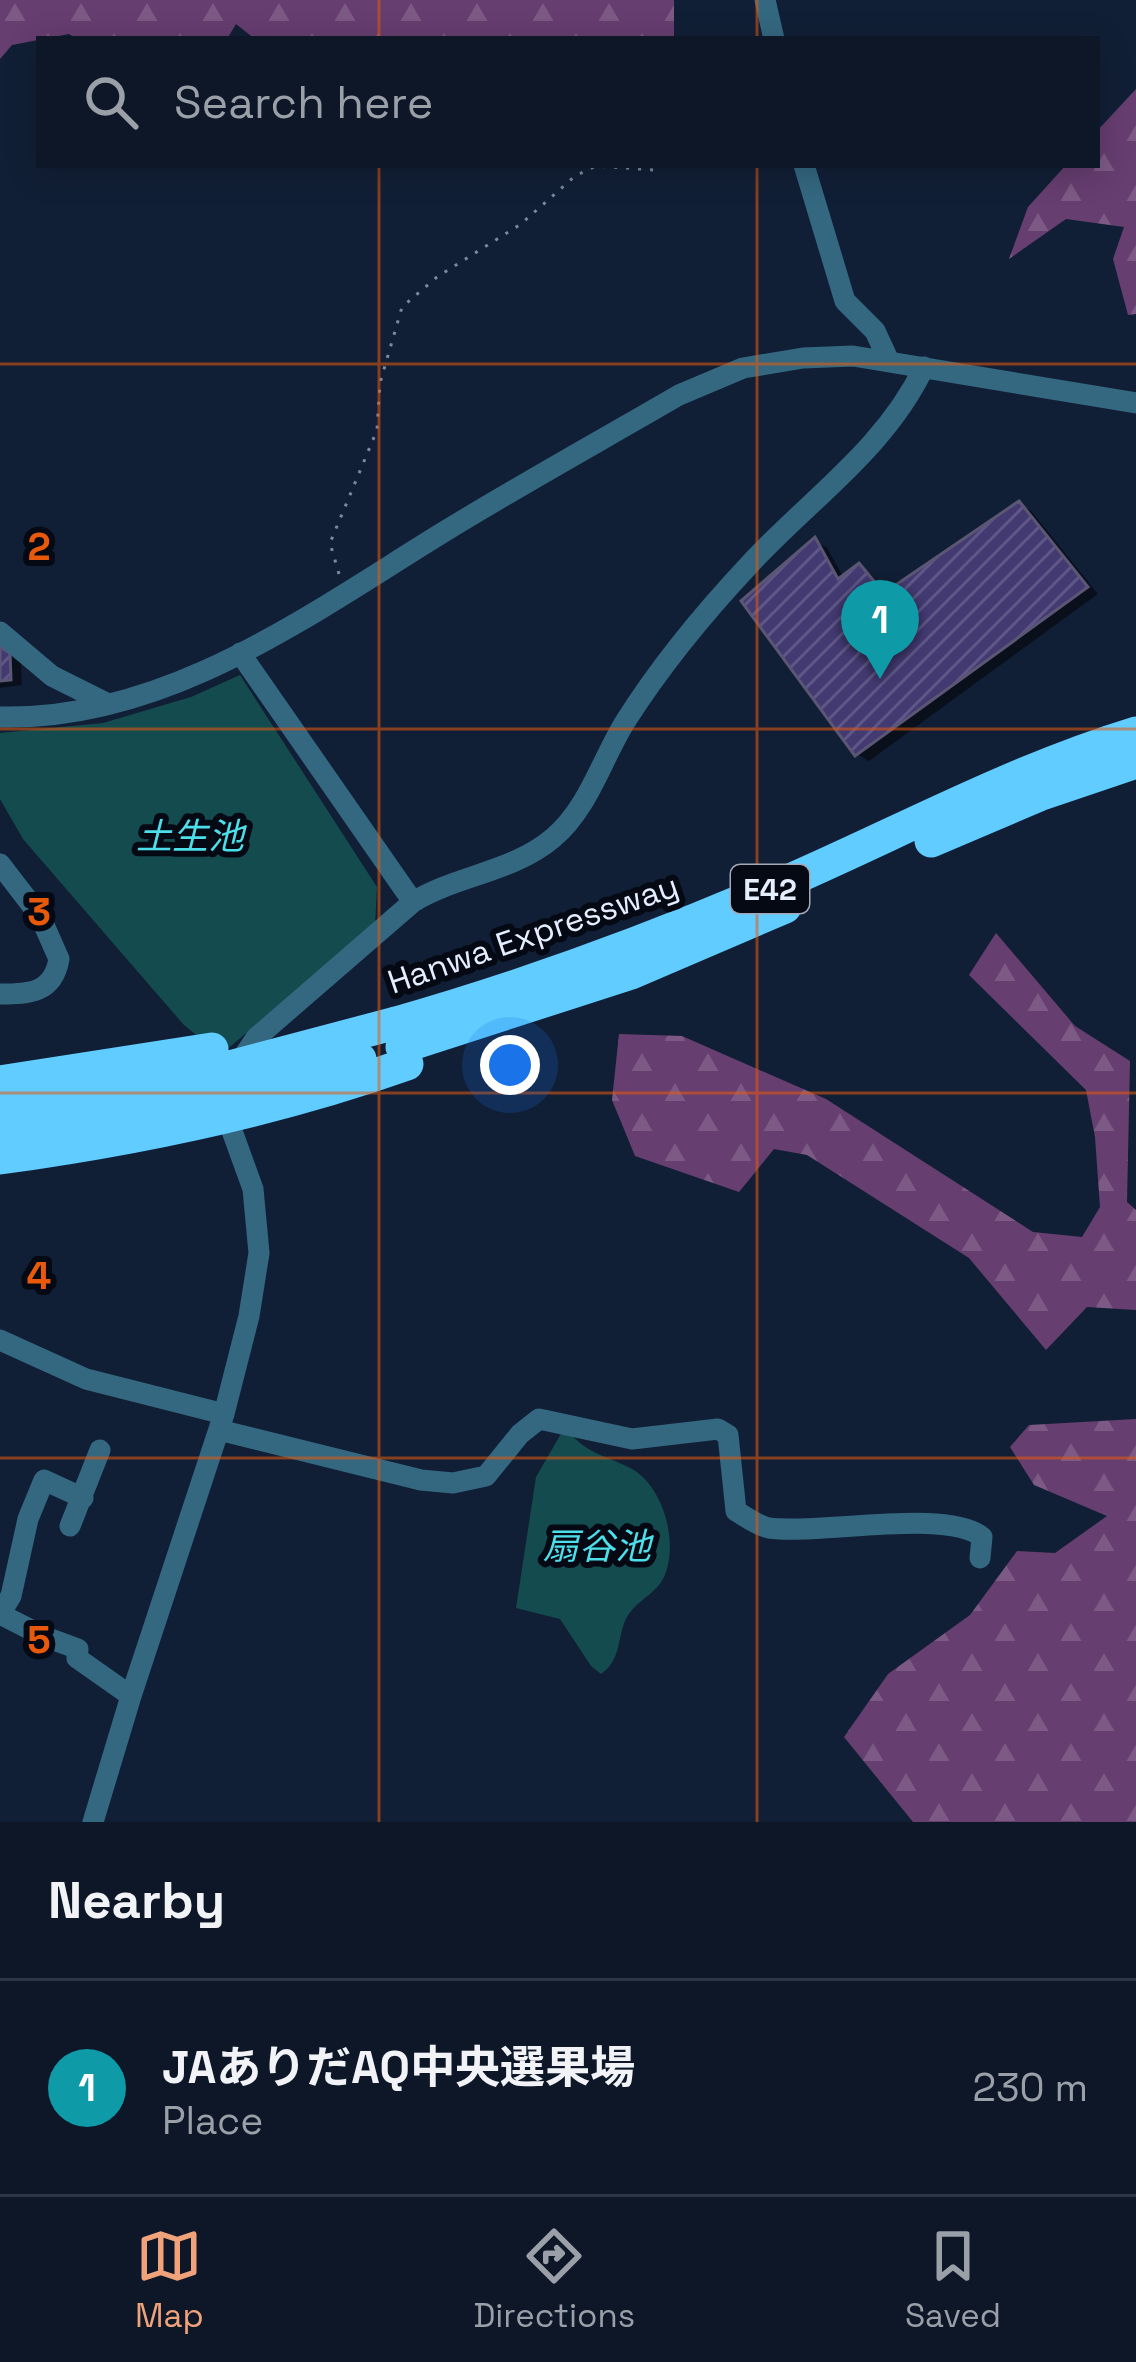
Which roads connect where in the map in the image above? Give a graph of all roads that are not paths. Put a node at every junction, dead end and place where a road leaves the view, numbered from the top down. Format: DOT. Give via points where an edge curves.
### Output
graph roads {
  1 [pos="765,0"];
  2 [pos="773,36"];
  3 [pos="805,168"];
  4 [pos="888,359"];
  5 [pos="924,367"];
  6 [pos="1136,404"];
  7 [pos="0,632"];
  8 [pos="240,653"];
  9 [pos="108,704"];
  10 [pos="0,716"];
  11 [pos="1136,733"];
  12 [pos="1136,762"];
  13 [pos="0,864"];
  14 [pos="413,902"];
  15 [pos="0,994"];
  16 [pos="399,1036"];
  17 [pos="0,1068"];
  18 [pos="0,1082"];
  19 [pos="0,1109"];
  20 [pos="232,1130"];
  21 [pos="0,1134"];
  22 [pos="173,1143"];
  23 [pos="0,1158"];
  24 [pos="0,1170"];
  25 [pos="0,1340"];
  26 [pos="221,1422"];
  27 [pos="100,1450"];
  28 [pos="83,1498"];
  29 [pos="70,1526"];
  30 [pos="8,1557"];
  31 [pos="980,1558"];
  32 [pos="130,1696"];
  33 [pos="93,1822"];
  1 -- 2 [label="street"];
  3 -- 4 [label="street" via="845,301"];
  4 -- 5 [label="street"];
  4 -- 8 [label="street" via="803,358 743,368 679,395"];
  5 -- 6 [label="street"];
  5 -- 14 [label="street" via="874,444 750,563 659,670 554,837"];
  7 -- 9 [label="street" via="52,676"];
  8 -- 9 [label="street"];
  8 -- 14 [label="street"];
  9 -- 10 [label="street"];
  11 -- 16 [label="highway, Hanwa Expressway / E42" via="758,895"];
  12 -- 16 [label="highway, Hanwa Expressway / E42" via="963,826 631,974"];
  13 -- 15 [label="street" via="40,916 59,959 39,992"];
  14 -- 20 [label="street" via="256,1038 234,1071"];
  16 -- 18 [label="highway, bridge" via="208,1050"];
  16 -- 19 [label="highway, Hanwa Expressway / E42, bridge"];
  16 -- 21 [label="highway, Hanwa Expressway / E42, bridge" via="203,1098"];
  16 -- 23 [label="highway, bridge" via="326,1093"];
  17 -- 22 [label="street" via="139,1052"];
  20 -- 22 [label="street"];
  20 -- 26 [label="street" via="253,1189 259,1253"];
  22 -- 24 [label="street"];
  25 -- 26 [label="street" via="86,1379"];
  26 -- 31 [label="street" via="453,1483 486,1476 539,1420 632,1439 718,1429 728,1435 736,1511 765,1528 972,1528 982,1537"];
  26 -- 32 [label="street"];
  27 -- 28 [label="street"];
  28 -- 29 [label="street"];
  28 -- 30 [label="street" via="44,1480"];
  30 -- 32 [label="street" via="11,1596 0,1614 78,1649 77,1658"];
  32 -- 33 [label="street"];
}
